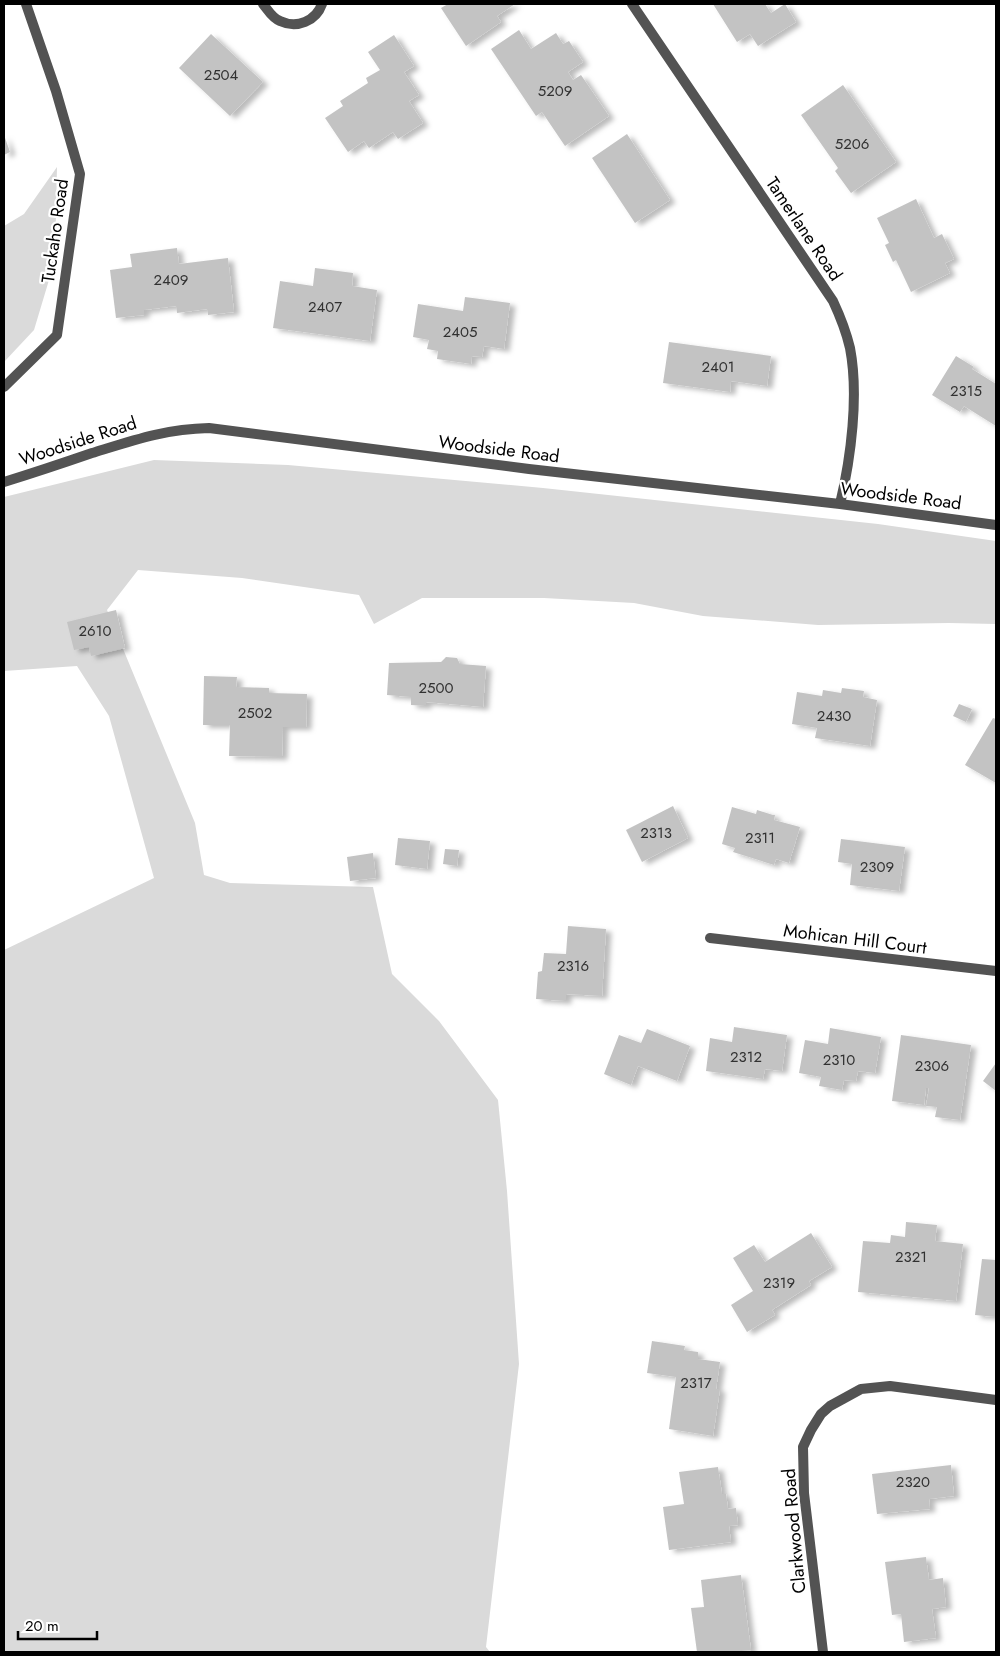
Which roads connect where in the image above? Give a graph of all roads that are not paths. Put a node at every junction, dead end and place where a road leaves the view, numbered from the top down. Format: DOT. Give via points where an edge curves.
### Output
graph roads {
  1 [pos="26,4"];
  2 [pos="263,4"];
  3 [pos="322,4"];
  4 [pos="632,4"];
  5 [pos="4,387"];
  6 [pos="4,482"];
  7 [pos="840,504"];
  8 [pos="996,525"];
  9 [pos="710,938"];
  10 [pos="996,971"];
  11 [pos="996,1400"];
  12 [pos="823,1652"];
  1 -- 5 [label="street, Tuckaho Road" via="80,174 58,335"];
  2 -- 3 [label="street" via="271,15 292,24 314,18"];
  4 -- 7 [label="street, Tamerlane Road" via="833,301 850,349 854,391 846,477"];
  6 -- 7 [label="street, Woodside Road" via="156,434 209,428"];
  7 -- 8 [label="street, Woodside Road"];
  9 -- 10 [label="street, Mohican Hill Court"];
  11 -- 12 [label="street, Clarkwood Road" via="890,1386 861,1389 821,1414 804,1447 804,1484"];
}
